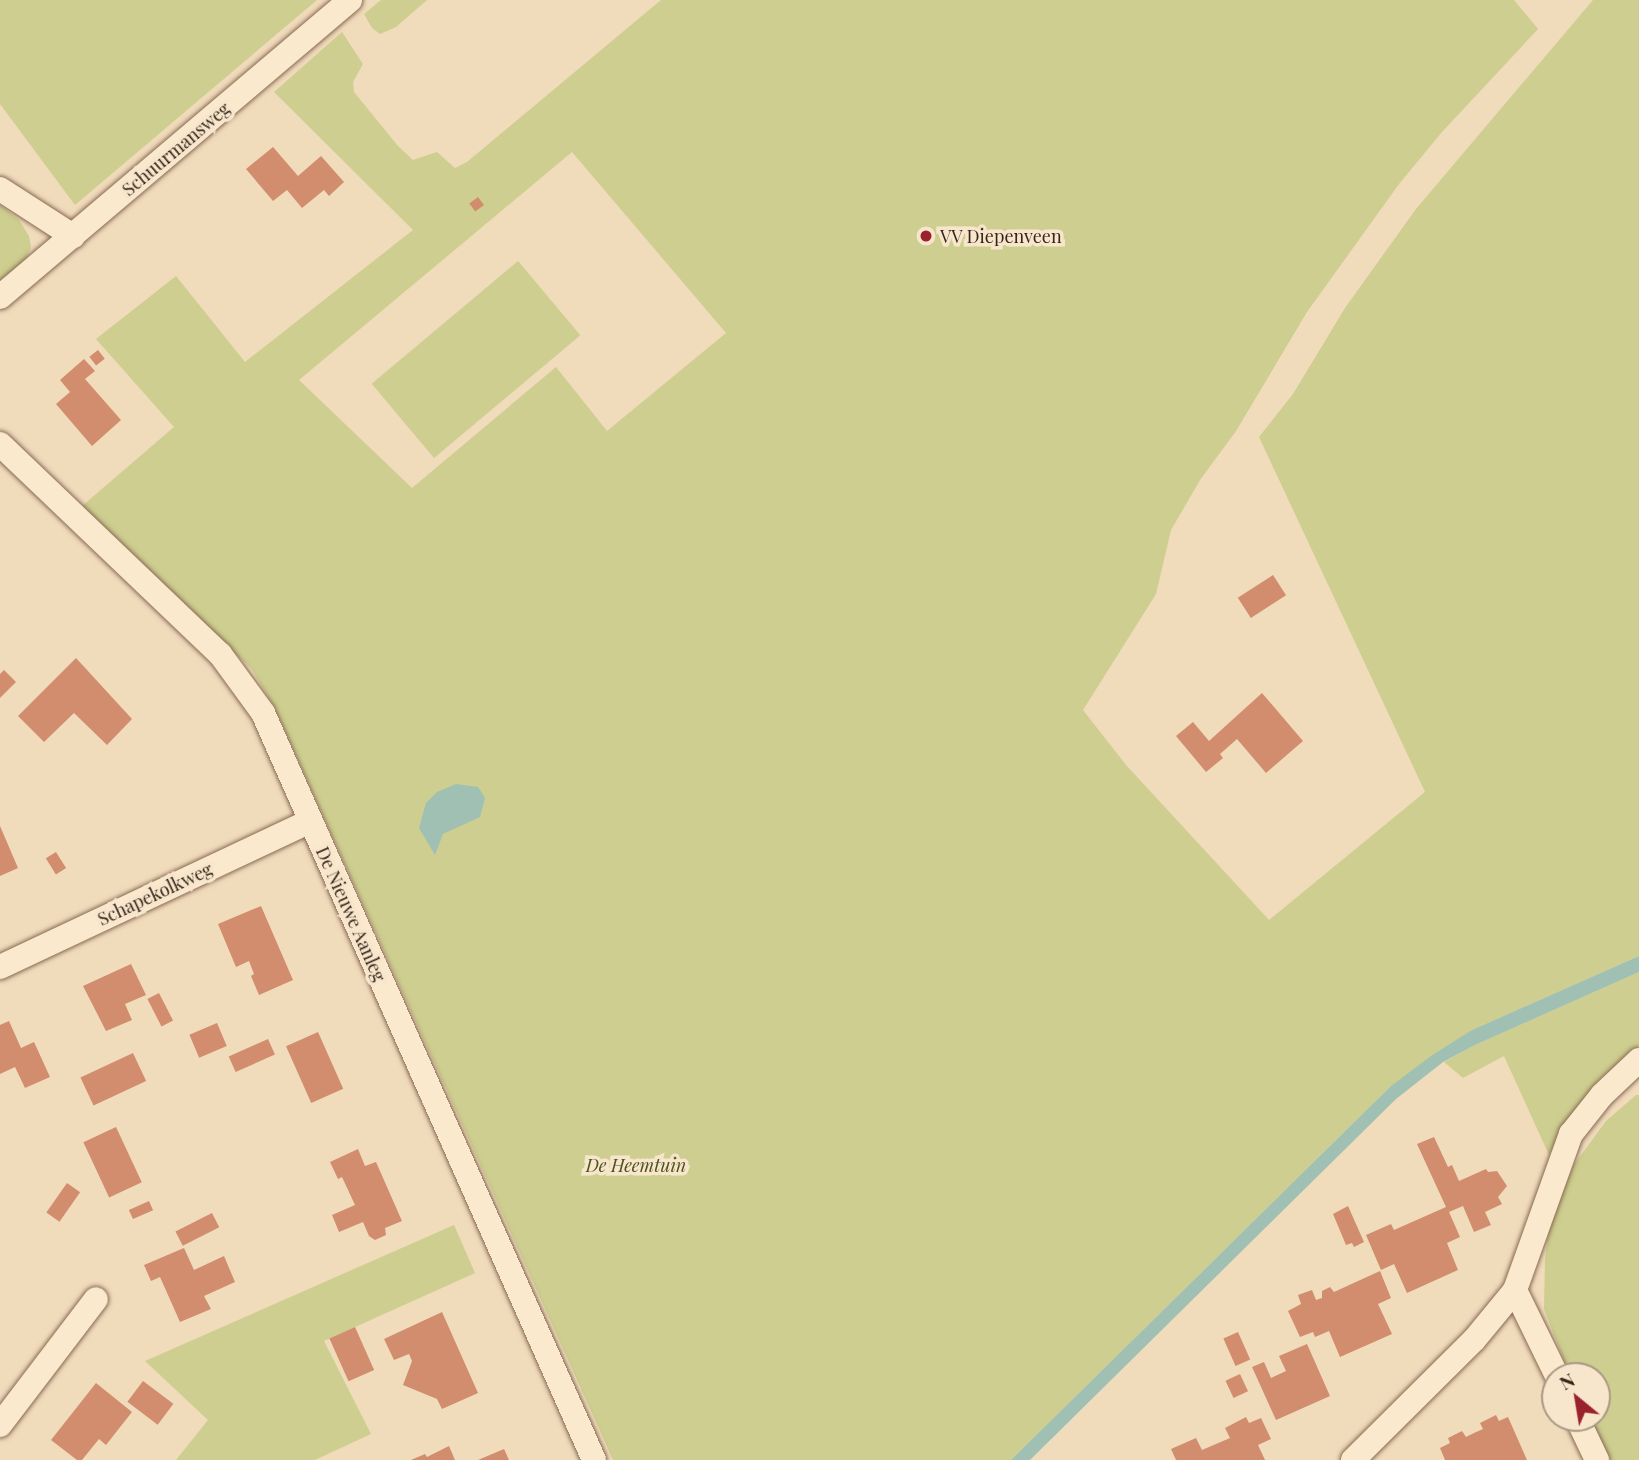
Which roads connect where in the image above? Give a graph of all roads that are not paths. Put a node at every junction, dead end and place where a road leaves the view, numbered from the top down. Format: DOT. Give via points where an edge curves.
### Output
graph roads {
  1 [pos="350,0"];
  2 [pos="0,189"];
  3 [pos="73,236"];
  4 [pos="0,297"];
  5 [pos="0,444"];
  6 [pos="310,821"];
  7 [pos="0,967"];
  8 [pos="1639,1060"];
  9 [pos="1515,1290"];
  10 [pos="96,1299"];
  11 [pos="1550,1362"];
  12 [pos="0,1425"];
  13 [pos="1584,1432"];
  14 [pos="594,1460"];
  15 [pos="1353,1460"];
  16 [pos="1597,1460"];
  1 -- 3 [label="street, Schuurmansweg"];
  2 -- 3 [label="street"];
  3 -- 4 [label="street, Schuurmansweg"];
  5 -- 6 [label="street, De Nieuwe Aanleg" via="244,682 263,713"];
  6 -- 7 [label="street, Schapekolkweg"];
  6 -- 14 [label="street, De Nieuwe Aanleg"];
  8 -- 9 [label="street" via="1602,1095 1571,1134"];
  9 -- 11 [label="street"];
  9 -- 15 [label="street" via="1474,1340"];
  10 -- 12 [label="street"];
  13 -- 16 [label="street"];
}
